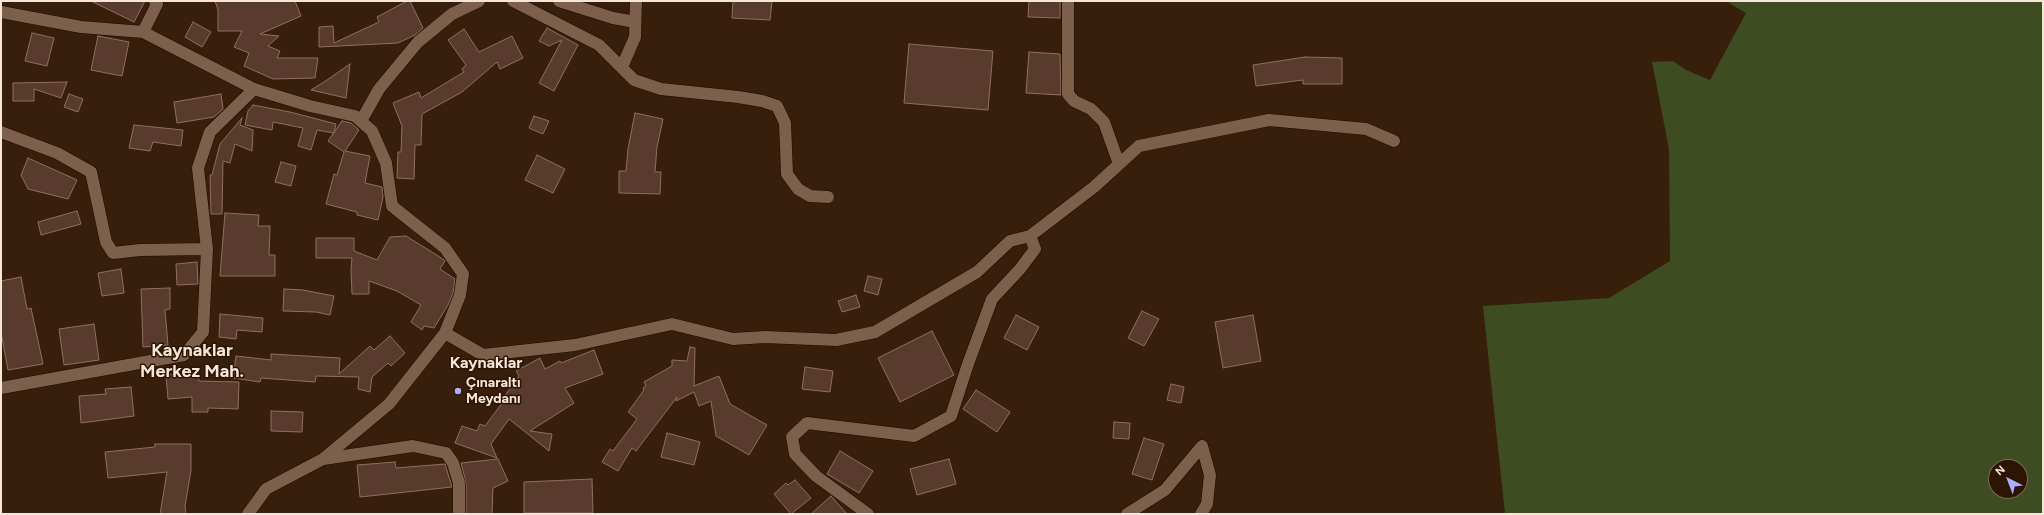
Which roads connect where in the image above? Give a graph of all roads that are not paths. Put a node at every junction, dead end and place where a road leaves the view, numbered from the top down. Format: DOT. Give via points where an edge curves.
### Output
graph roads {
  1 [pos="155,1"];
  2 [pos="479,1"];
  3 [pos="513,1"];
  4 [pos="559,1"];
  5 [pos="636,1"];
  6 [pos="1068,1"];
  7 [pos="1,12"];
  8 [pos="635,22"];
  9 [pos="143,32"];
  10 [pos="622,67"];
  11 [pos="254,89"];
  12 [pos="361,121"];
  13 [pos="1,132"];
  14 [pos="1394,141"];
  15 [pos="1119,164"];
  16 [pos="828,197"];
  17 [pos="1030,236"];
  18 [pos="207,249"];
  19 [pos="445,334"];
  20 [pos="1,388"];
  21 [pos="324,459"];
  22 [pos="248,514"];
  23 [pos="459,514"];
  24 [pos="868,514"];
  25 [pos="1127,514"];
  26 [pos="1201,514"];
  1 -- 9 [label="street" via="157,4"];
  2 -- 12 [label="street" via="452,14 418,42 379,89"];
  3 -- 10 [label="street" via="599,45"];
  4 -- 8 [label="street" via="613,18"];
  5 -- 8 [label="street"];
  6 -- 15 [label="street" via="1068,94 1104,122"];
  7 -- 9 [label="street" via="81,27"];
  8 -- 10 [label="street" via="635,37"];
  9 -- 11 [label="street"];
  10 -- 16 [label="street" via="634,80 661,89 738,97 778,106 785,123 787,174 798,189 810,196"];
  11 -- 12 [label="street" via="355,116"];
  11 -- 18 [label="street" via="210,132 198,168"];
  12 -- 19 [label="street" via="372,131 386,163 392,206 446,248 463,274 460,295"];
  13 -- 18 [label="street" via="57,153 91,172 106,242 113,253"];
  14 -- 15 [label="street" via="1366,130 1269,120 1139,146"];
  15 -- 17 [label="street" via="1094,188"];
  17 -- 19 [label="street" via="1010,241 977,272 875,332 836,340 765,337 733,339 672,324 575,345 483,355"];
  17 -- 24 [label="street" via="1035,249 992,299 951,416 914,436 807,423 792,437 795,454 816,476"];
  18 -- 20 [label="street" via="203,332 184,355"];
  19 -- 21 [label="street" via="389,404"];
  21 -- 22 [label="street" via="266,489"];
  21 -- 23 [label="street" via="413,446 446,453 453,463 459,483"];
  25 -- 26 [label="street" via="1165,490 1202,446 1210,475 1207,504"];
}
